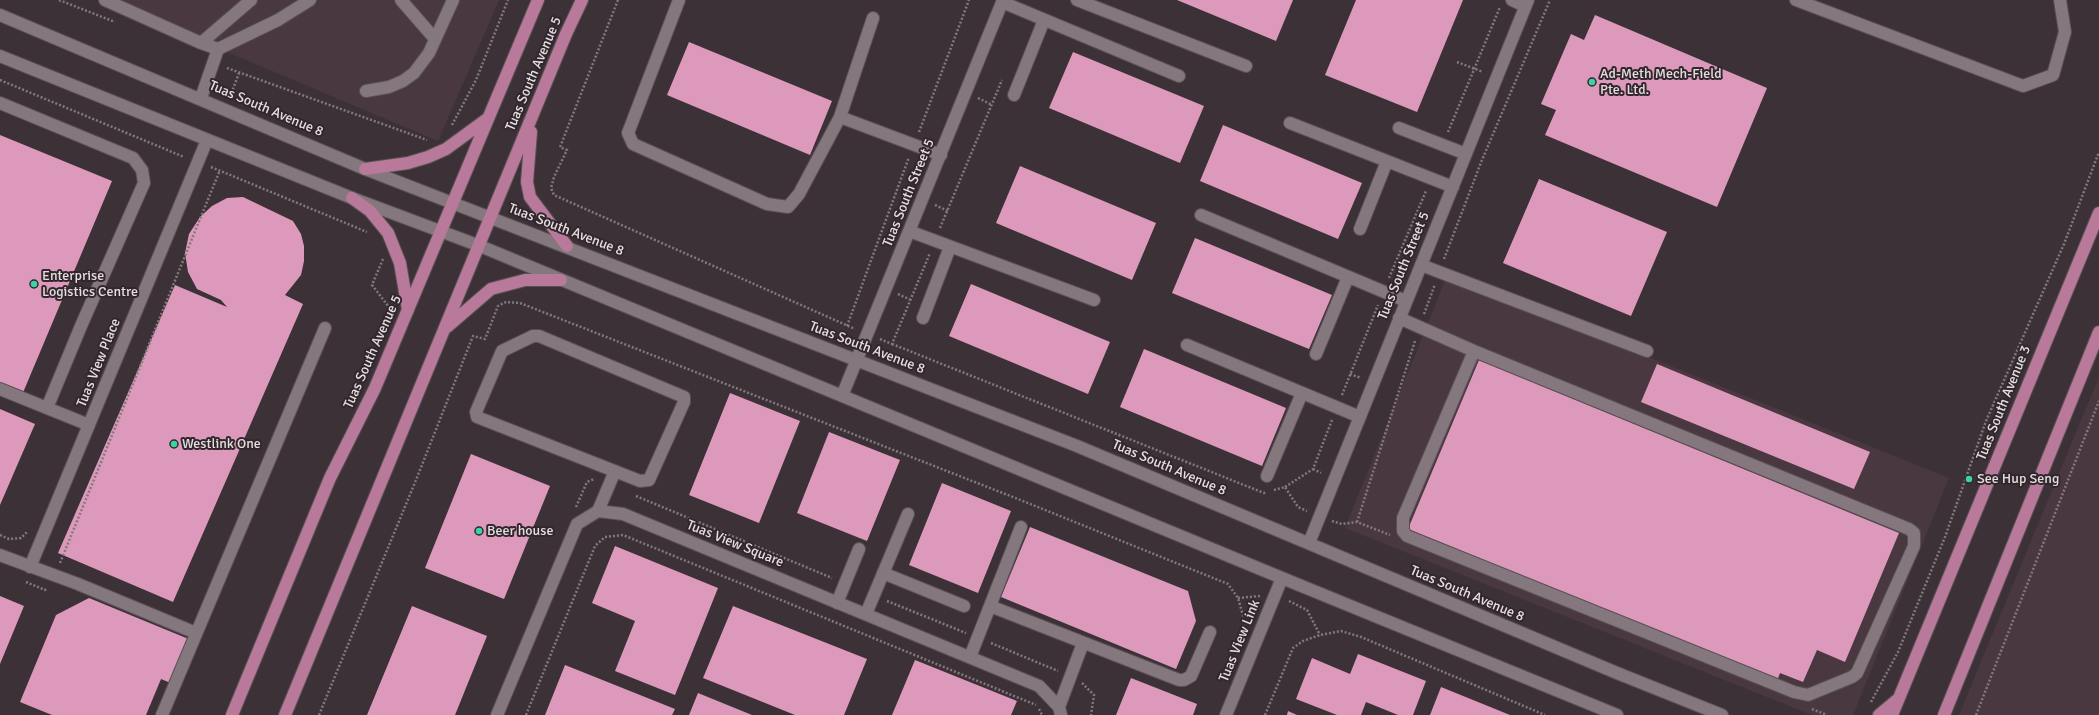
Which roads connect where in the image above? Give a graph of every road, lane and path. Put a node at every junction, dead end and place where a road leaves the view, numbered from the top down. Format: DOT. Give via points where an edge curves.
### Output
graph roads {
  1 [pos="59,0"];
  2 [pos="105,0"];
  3 [pos="250,0"];
  4 [pos="310,0"];
  5 [pos="401,0"];
  6 [pos="453,0"];
  7 [pos="508,0"];
  8 [pos="538,0"];
  9 [pos="582,0"];
  10 [pos="618,0"];
  11 [pos="679,0"];
  12 [pos="970,0"];
  13 [pos="1077,0"];
  14 [pos="1502,0"];
  15 [pos="1512,0"];
  16 [pos="1796,0"];
  17 [pos="2060,0"];
  18 [pos="1002,1"];
  19 [pos="1526,3"];
  20 [pos="0,15"];
  21 [pos="873,18"];
  22 [pos="1044,20"];
  23 [pos="118,24"];
  24 [pos="436,39"];
  25 [pos="201,43"];
  26 [pos="218,49"];
  27 [pos="0,56"];
  28 [pos="214,62"];
  29 [pos="1457,62"];
  30 [pos="1246,66"];
  31 [pos="1474,69"];
  32 [pos="239,73"];
  33 [pos="1179,76"];
  34 [pos="1497,76"];
  35 [pos="1004,77"];
  36 [pos="366,91"];
  37 [pos="1014,95"];
  38 [pos="201,98"];
  39 [pos="0,104"];
  40 [pos="225,108"];
  41 [pos="534,115"];
  42 [pos="489,117"];
  43 [pos="840,117"];
  44 [pos="1290,123"];
  45 [pos="1399,128"];
  46 [pos="447,130"];
  47 [pos="207,140"];
  48 [pos="434,141"];
  49 [pos="914,145"];
  50 [pos="1443,145"];
  51 [pos="2099,152"];
  52 [pos="1466,154"];
  53 [pos="941,155"];
  54 [pos="1388,161"];
  55 [pos="365,169"];
  56 [pos="220,170"];
  57 [pos="1431,179"];
  58 [pos="1452,187"];
  59 [pos="352,198"];
  60 [pos="454,202"];
  61 [pos="2099,213"];
  62 [pos="491,216"];
  63 [pos="1201,216"];
  64 [pos="1360,229"];
  65 [pos="909,231"];
  66 [pos="440,232"];
  67 [pos="935,242"];
  68 [pos="480,246"];
  69 [pos="567,246"];
  70 [pos="950,247"];
  71 [pos="386,252"];
  72 [pos="1421,265"];
  73 [pos="1348,277"];
  74 [pos="561,280"];
  75 [pos="1383,292"];
  76 [pos="1094,300"];
  77 [pos="1406,301"];
  78 [pos="408,310"];
  79 [pos="923,318"];
  80 [pos="1400,318"];
  81 [pos="403,323"];
  82 [pos="847,326"];
  83 [pos="325,328"];
  84 [pos="445,329"];
  85 [pos="2099,332"];
  86 [pos="867,335"];
  87 [pos="892,344"];
  88 [pos="1187,345"];
  89 [pos="1474,351"];
  90 [pos="1647,351"];
  91 [pos="2095,353"];
  92 [pos="1316,354"];
  93 [pos="856,361"];
  94 [pos="0,389"];
  95 [pos="1302,393"];
  96 [pos="842,396"];
  97 [pos="2099,401"];
  98 [pos="1338,406"];
  99 [pos="47,408"];
  100 [pos="1360,417"];
  101 [pos="89,425"];
  102 [pos="615,471"];
  103 [pos="1267,476"];
  104 [pos="1285,487"];
  105 [pos="598,511"];
  106 [pos="908,514"];
  107 [pos="1320,518"];
  108 [pos="1021,527"];
  109 [pos="1309,543"];
  110 [pos="859,549"];
  111 [pos="0,555"];
  112 [pos="30,567"];
  113 [pos="883,573"];
  114 [pos="55,576"];
  115 [pos="1282,578"];
  116 [pos="1238,598"];
  117 [pos="837,603"];
  118 [pos="964,606"];
  119 [pos="990,606"];
  120 [pos="866,614"];
  121 [pos="1210,632"];
  122 [pos="196,633"];
  123 [pos="1083,643"];
  124 [pos="970,657"];
  125 [pos="1071,676"];
  126 [pos="1898,699"];
  127 [pos="1867,709"];
  128 [pos="1060,711"];
  129 [pos="162,715"];
  130 [pos="232,715"];
  131 [pos="285,715"];
  132 [pos="319,715"];
  133 [pos="497,715"];
  134 [pos="526,715"];
  135 [pos="1042,715"];
  136 [pos="1092,715"];
  137 [pos="1226,715"];
  138 [pos="1265,715"];
  139 [pos="1545,715"];
  140 [pos="1617,715"];
  141 [pos="1722,715"];
  142 [pos="1879,715"];
  143 [pos="1892,715"];
  144 [pos="1944,715"];
  145 [pos="1976,715"];
  1 -- 23 [label="path"];
  2 -- 25 [label="street"];
  3 -- 25 [label="street"];
  4 -- 26 [label="street" via="278,20"];
  5 -- 24 [label="street"];
  6 -- 24 [label="street"];
  7 -- 46 [label="path" via="476,80"];
  8 -- 42 [label="main road, Tuas South Avenue 5"];
  9 -- 41 [label="main road, Tuas South Avenue 5"];
  10 -- 82 [label="path" via="560,147 567,150 554,177 551,188 554,195"];
  11 -- 43 [label="street" via="628,133 633,144 767,204 788,207 799,194"];
  12 -- 49 [label="path"];
  13 -- 30 [label="street"];
  14 -- 31 [label="path"];
  15 -- 19 [label="street"];
  16 -- 17 [label="street" via="2023,86 2053,75 2065,32"];
  18 -- 22 [label="street"];
  18 -- 53 [label="street, Tuas South Street 5"];
  19 -- 34 [label="street, Tuas South Street 5"];
  20 -- 38 [label="street, Tuas South Avenue 8"];
  21 -- 43 [label="street"];
  22 -- 33 [label="street"];
  22 -- 37 [label="street"];
  24 -- 36 [label="street" via="430,52 414,73 403,82"];
  25 -- 26 [label="street"];
  26 -- 28 [label="street"];
  27 -- 47 [label="street"];
  28 -- 32 [label="path"];
  28 -- 38 [label="street"];
  29 -- 31 [label="path"];
  31 -- 34 [label="path"];
  31 -- 50 [label="path"];
  32 -- 40 [label="path"];
  32 -- 48 [label="path" via="422,140"];
  34 -- 52 [label="street, Tuas South Street 5"];
  35 -- 67 [label="path"];
  38 -- 40 [label="street, Tuas South Avenue 8"];
  39 -- 99 [label="street" via="132,158 142,170 144,184"];
  40 -- 55 [label="street, Tuas South Avenue 8"];
  41 -- 62 [label="main road, Tuas South Avenue 5"];
  41 -- 69 [label="main road" via="527,182 530,197"];
  42 -- 55 [label="main road" via="446,148 428,157 408,163"];
  42 -- 60 [label="main road, Tuas South Avenue 5"];
  43 -- 49 [label="street"];
  44 -- 54 [label="street"];
  45 -- 50 [label="street"];
  47 -- 59 [label="street"];
  47 -- 101 [label="street, Tuas View Place"];
  49 -- 53 [label="street"];
  49 -- 82 [label="path"];
  50 -- 52 [label="street"];
  51 -- 127 [label="path" via="2064,244 1986,421 1944,537 1898,652"];
  52 -- 58 [label="street, Tuas South Street 5"];
  53 -- 65 [label="street, Tuas South Street 5"];
  54 -- 57 [label="street"];
  54 -- 64 [label="street"];
  55 -- 60 [label="street, Tuas South Avenue 8"];
  56 -- 114 [label="path"];
  57 -- 58 [label="street"];
  57 -- 75 [label="path"];
  58 -- 72 [label="street, Tuas South Street 5"];
  59 -- 66 [label="street"];
  59 -- 78 [label="main road" via="370,211 388,233 400,264"];
  60 -- 62 [label="street, Tuas South Avenue 8"];
  60 -- 66 [label="main road, Tuas South Avenue 5"];
  61 -- 126 [label="main road, Tuas South Avenue 3"];
  62 -- 68 [label="main road, Tuas South Avenue 5"];
  62 -- 69 [label="street, Tuas South Avenue 8"];
  63 -- 73 [label="street"];
  65 -- 67 [label="street"];
  65 -- 86 [label="street, Tuas South Street 5"];
  66 -- 68 [label="street"];
  66 -- 78 [label="main road, Tuas South Avenue 5"];
  67 -- 70 [label="street"];
  67 -- 87 [label="path"];
  68 -- 74 [label="street"];
  68 -- 84 [label="main road, Tuas South Avenue 5"];
  69 -- 93 [label="street, Tuas South Avenue 8"];
  70 -- 76 [label="street"];
  70 -- 79 [label="street"];
  71 -- 81 [label="path" via="372,285"];
  72 -- 77 [label="street, Tuas South Street 5"];
  72 -- 90 [label="street"];
  73 -- 75 [label="street"];
  73 -- 92 [label="street"];
  74 -- 84 [label="main road" via="525,280 491,289"];
  74 -- 96 [label="street"];
  75 -- 77 [label="street"];
  75 -- 98 [label="path"];
  77 -- 80 [label="street, Tuas South Street 5"];
  78 -- 81 [label="main road, Tuas South Avenue 5"];
  80 -- 89 [label="street"];
  80 -- 100 [label="street, Tuas South Street 5"];
  81 -- 130 [label="main road, Tuas South Avenue 5" via="375,388 330,478"];
  82 -- 86 [label="path"];
  83 -- 122 [label="street"];
  84 -- 131 [label="main road, Tuas South Avenue 5"];
  85 -- 91 [label="main road"];
  86 -- 87 [label="path"];
  86 -- 93 [label="street, Tuas South Street 5"];
  87 -- 104 [label="path" via="1264,492"];
  88 -- 95 [label="street"];
  89 -- 89 [label="street" via="1403,518 1402,531 1407,536 1794,692 1808,695 1857,673 1914,546 1914,533"];
  91 -- 144 [label="main road"];
  93 -- 96 [label="street, Tuas South Street 5"];
  93 -- 109 [label="street, Tuas South Avenue 8" via="1077,446"];
  94 -- 99 [label="street"];
  95 -- 98 [label="street"];
  95 -- 103 [label="street"];
  96 -- 115 [label="street"];
  97 -- 145 [label="path"];
  98 -- 100 [label="street"];
  98 -- 104 [label="path" via="1312,469"];
  99 -- 101 [label="street"];
  100 -- 107 [label="street, Tuas South Street 5"];
  101 -- 112 [label="street, Tuas View Place"];
  102 -- 102 [label="street" via="477,417 476,412 502,351 533,336 540,336 684,397 652,478 643,482"];
  102 -- 105 [label="street"];
  104 -- 107 [label="path" via="1298,507"];
  105 -- 117 [label="street, Tuas View Square" via="623,514"];
  105 -- 133 [label="street" via="577,524"];
  106 -- 113 [label="street"];
  107 -- 109 [label="street, Tuas South Street 5"];
  108 -- 119 [label="street"];
  109 -- 141 [label="street, Tuas South Avenue 8"];
  110 -- 117 [label="street"];
  111 -- 112 [label="street"];
  112 -- 114 [label="street"];
  113 -- 118 [label="street"];
  113 -- 120 [label="street"];
  114 -- 122 [label="street"];
  115 -- 137 [label="street, Tuas View Link"];
  115 -- 140 [label="street"];
  116 -- 132 [label="path" via="1228,584 1182,564 520,303 506,302 498,306 485,339 473,336"];
  117 -- 120 [label="street, Tuas View Square"];
  119 -- 123 [label="street"];
  119 -- 124 [label="street"];
  120 -- 124 [label="street, Tuas View Square"];
  121 -- 123 [label="street" via="1191,676 1184,680"];
  122 -- 129 [label="street"];
  123 -- 125 [label="street"];
  124 -- 128 [label="street, Tuas View Square" via="1039,686"];
  125 -- 128 [label="street"];
  125 -- 136 [label="path" via="1086,685 1094,695"];
  126 -- 142 [label="main road"];
  126 -- 143 [label="main road, Tuas South Avenue 3"];
  134 -- 135 [label="path" via="595,546 605,537 623,534 1038,706"];
  138 -- 139 [label="path" via="1293,648 1314,636 1341,631 1361,637"];
}
